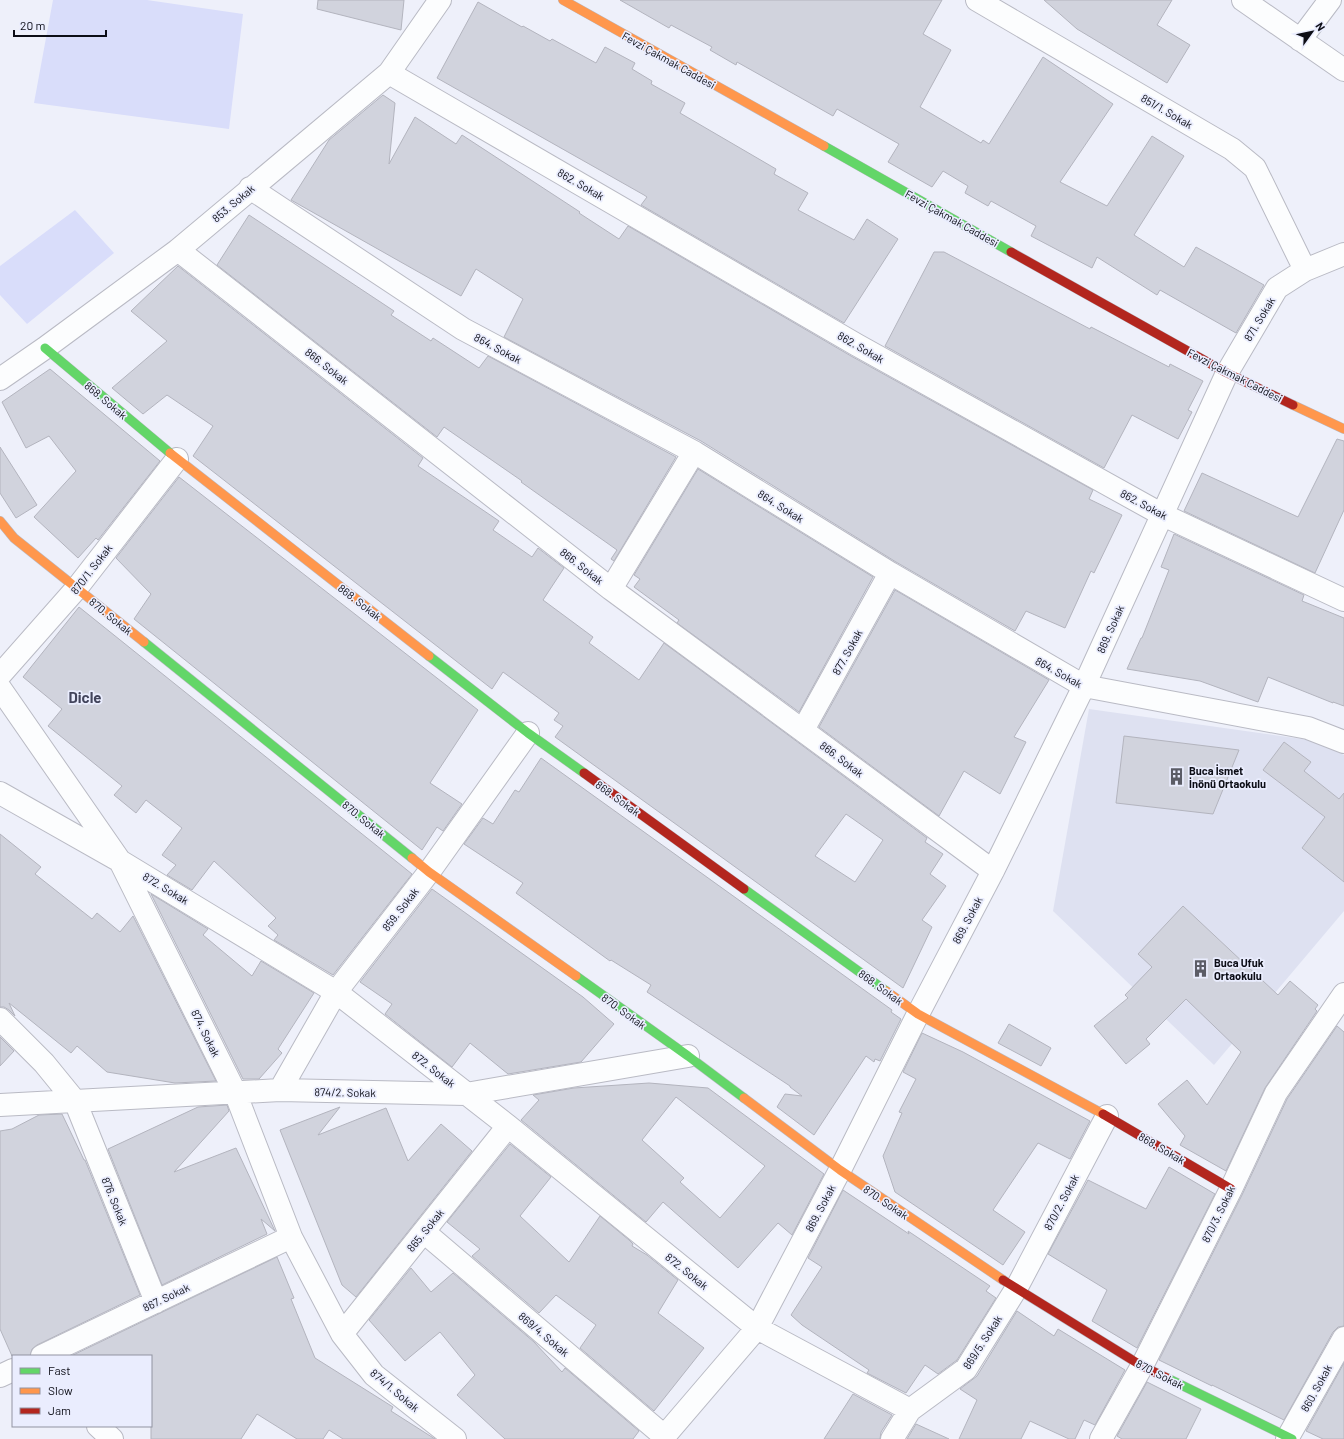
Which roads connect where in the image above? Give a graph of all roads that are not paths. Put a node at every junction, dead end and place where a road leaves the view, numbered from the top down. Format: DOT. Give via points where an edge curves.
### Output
graph roads {
  1 [pos="440,0"];
  2 [pos="563,0"];
  3 [pos="977,0"];
  4 [pos="1243,0"];
  5 [pos="1330,0"];
  6 [pos="1300,40"];
  7 [pos="1344,70"];
  8 [pos="389,73"];
  9 [pos="250,188"];
  10 [pos="178,250"];
  11 [pos="1344,254"];
  12 [pos="1305,270"];
  13 [pos="45,348"];
  14 [pos="1227,373"];
  15 [pos="0,378"];
  16 [pos="1344,429"];
  17 [pos="694,452"];
  18 [pos="177,459"];
  19 [pos="1161,514"];
  20 [pos="0,522"];
  21 [pos="890,573"];
  22 [pos="76,589"];
  23 [pos="611,589"];
  24 [pos="1344,600"];
  25 [pos="0,675"];
  26 [pos="1084,686"];
  27 [pos="0,688"];
  28 [pos="803,730"];
  29 [pos="528,733"];
  30 [pos="1344,742"];
  31 [pos="0,793"];
  32 [pos="120,861"];
  33 [pos="429,872"];
  34 [pos="993,872"];
  35 [pos="336,992"];
  36 [pos="1344,994"];
  37 [pos="918,1014"];
  38 [pos="0,1019"];
  39 [pos="688,1056"];
  40 [pos="280,1090"];
  41 [pos="235,1092"];
  42 [pos="466,1094"];
  43 [pos="75,1101"];
  44 [pos="0,1105"];
  45 [pos="1107,1116"];
  46 [pos="508,1126"];
  47 [pos="840,1170"];
  48 [pos="1231,1189"];
  49 [pos="424,1232"];
  50 [pos="291,1237"];
  51 [pos="1016,1289"];
  52 [pos="156,1302"];
  53 [pos="757,1328"];
  54 [pos="342,1334"];
  55 [pos="1344,1338"];
  56 [pos="44,1355"];
  57 [pos="1142,1366"];
  58 [pos="910,1410"];
  59 [pos="99,1427"];
  60 [pos="663,1438"];
  61 [pos="1289,1438"];
  62 [pos="112,1439"];
  63 [pos="455,1439"];
  64 [pos="892,1439"];
  65 [pos="1102,1439"];
  1 -- 8 [label="street, 853. Sokak"];
  2 -- 14 [label="street, Fevzi Çakmak Caddesi"];
  3 -- 12 [label="street, 851/1. Sokak" via="1232,149 1255,168"];
  4 -- 6 [label="street"];
  5 -- 6 [label="street"];
  6 -- 7 [label="street"];
  8 -- 9 [label="street, 853. Sokak"];
  8 -- 19 [label="street, 862. Sokak" via="858,345"];
  9 -- 10 [label="street, 853. Sokak"];
  9 -- 17 [label="street, 864. Sokak" via="463,329"];
  10 -- 13 [label="street, 853. Sokak"];
  10 -- 23 [label="street, 866. Sokak"];
  11 -- 12 [label="street, 871. Sokak"];
  12 -- 14 [label="street, 871. Sokak" via="1277,288"];
  13 -- 15 [label="street, 853. Sokak"];
  13 -- 18 [label="street, 868. Sokak"];
  14 -- 16 [label="street, Fevzi Çakmak Caddesi"];
  14 -- 19 [label="street, 869. Sokak"];
  17 -- 21 [label="street, 864. Sokak"];
  17 -- 23 [label="street"];
  18 -- 22 [label="street, 870/1. Sokak"];
  18 -- 29 [label="street, 868. Sokak"];
  19 -- 24 [label="street, 862. Sokak"];
  19 -- 26 [label="street, 869. Sokak"];
  20 -- 22 [label="street, 870. Sokak" via="14,538"];
  21 -- 26 [label="street, 864. Sokak"];
  21 -- 28 [label="street, 877. Sokak"];
  22 -- 25 [label="street, 870/1. Sokak"];
  22 -- 33 [label="street, 870. Sokak"];
  23 -- 28 [label="street, 866. Sokak"];
  26 -- 30 [label="street, 864. Sokak" via="1308,728"];
  26 -- 34 [label="street, 869. Sokak"];
  27 -- 32 [label="street, 872. Sokak"];
  28 -- 34 [label="street, 866. Sokak"];
  29 -- 33 [label="street, 859. Sokak"];
  29 -- 37 [label="street, 868. Sokak"];
  31 -- 32 [label="street"];
  32 -- 35 [label="street, 872. Sokak"];
  32 -- 41 [label="street, 874. Sokak"];
  33 -- 35 [label="street, 859. Sokak"];
  33 -- 39 [label="street, 870. Sokak"];
  34 -- 37 [label="street, 869. Sokak"];
  35 -- 40 [label="street, 859. Sokak"];
  35 -- 42 [label="street, 872. Sokak"];
  36 -- 48 [label="street, 870/3. Sokak" via="1276,1093"];
  37 -- 45 [label="street, 868. Sokak"];
  37 -- 47 [label="street, 869. Sokak"];
  38 -- 43 [label="street, 876. Sokak" via="44,1062"];
  39 -- 42 [label="street, 874/2. Sokak"];
  39 -- 47 [label="street, 870. Sokak"];
  40 -- 41 [label="street, 874/2. Sokak"];
  40 -- 42 [label="street, 874/2. Sokak"];
  41 -- 43 [label="street, 874/2. Sokak"];
  41 -- 50 [label="street, 874. Sokak"];
  42 -- 46 [label="street, 872. Sokak"];
  43 -- 44 [label="street, 874/2. Sokak"];
  43 -- 52 [label="street, 876. Sokak"];
  45 -- 48 [label="street, 868. Sokak"];
  45 -- 51 [label="street, 870/2. Sokak"];
  46 -- 49 [label="street, 865. Sokak"];
  46 -- 53 [label="street, 872. Sokak"];
  47 -- 51 [label="street, 870. Sokak"];
  47 -- 53 [label="street, 869. Sokak"];
  48 -- 57 [label="street, 870/3. Sokak"];
  49 -- 54 [label="street, 865. Sokak"];
  49 -- 60 [label="street, 869/4. Sokak"];
  50 -- 52 [label="street, 867. Sokak"];
  50 -- 54 [label="street, 874. Sokak"];
  51 -- 57 [label="street, 870. Sokak"];
  51 -- 58 [label="street, 869/5. Sokak" via="966,1369"];
  52 -- 56 [label="street, 867. Sokak"];
  53 -- 58 [label="street, 872. Sokak"];
  53 -- 60 [label="street, 869. Sokak"];
  54 -- 63 [label="street, 874/1. Sokak" via="374,1375"];
  55 -- 61 [label="street, 860. Sokak"];
  57 -- 61 [label="street, 870. Sokak"];
  57 -- 65 [label="street, 870/3. Sokak"];
  58 -- 64 [label="street, 869/5. Sokak"];
  59 -- 62 [label="street"];
}
